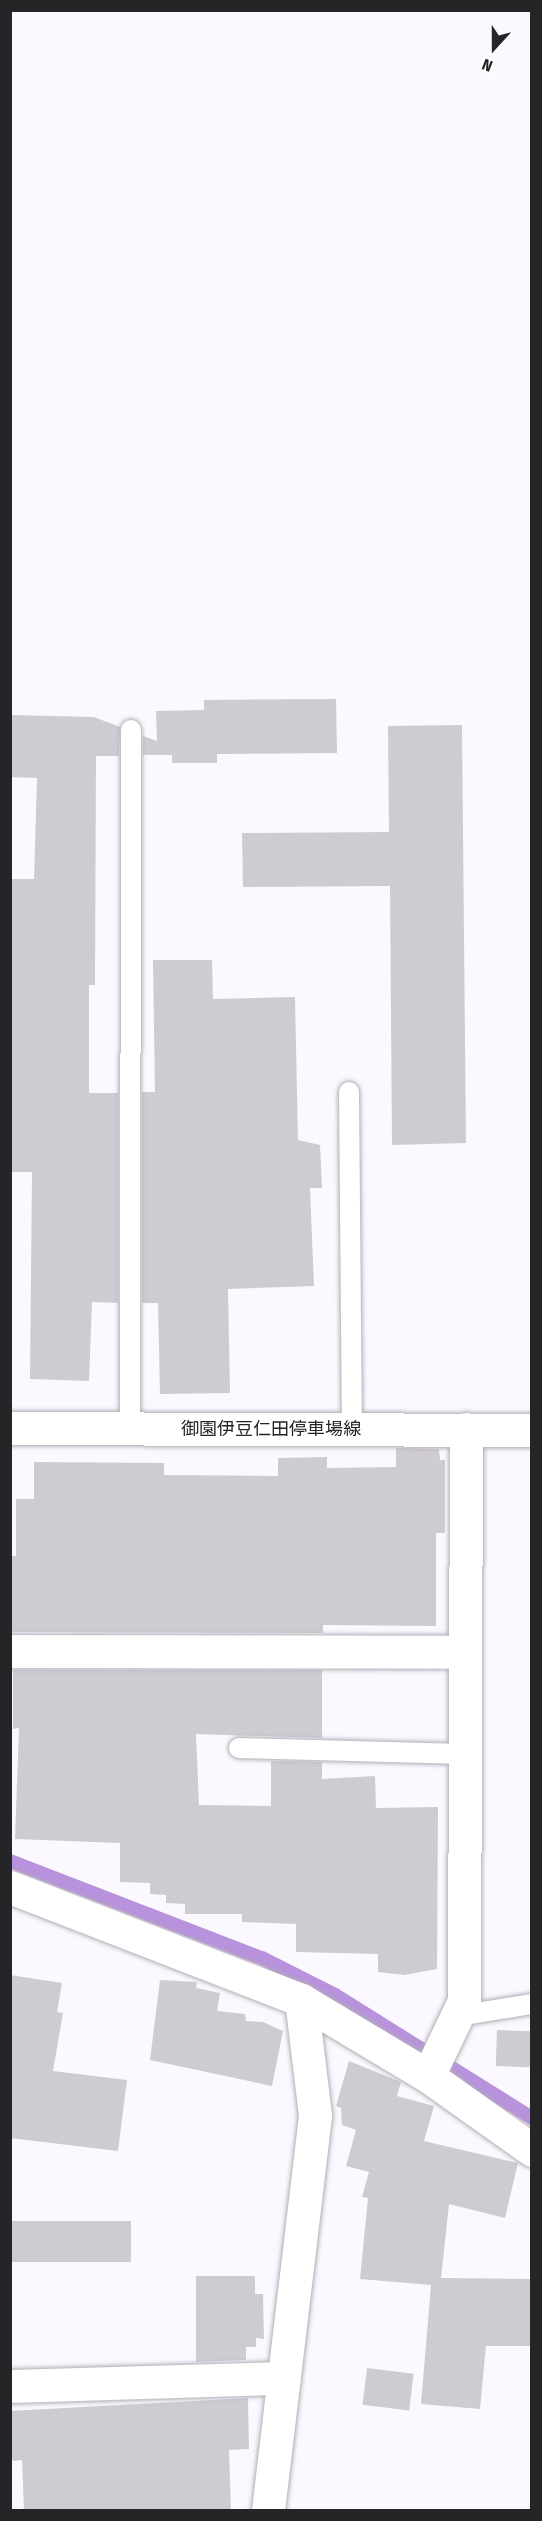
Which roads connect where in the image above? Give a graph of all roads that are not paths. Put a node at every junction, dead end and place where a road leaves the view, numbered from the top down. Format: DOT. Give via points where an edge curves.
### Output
graph roads {
  1 [pos="131,730"];
  2 [pos="349,1092"];
  3 [pos="10,1428"];
  4 [pos="130,1428"];
  5 [pos="352,1429"];
  6 [pos="466,1429"];
  7 [pos="531,1430"];
  8 [pos="10,1651"];
  9 [pos="465,1652"];
  10 [pos="239,1748"];
  11 [pos="464,1754"];
  12 [pos="10,1887"];
  13 [pos="301,2000"];
  14 [pos="531,2004"];
  15 [pos="457,2016"];
  16 [pos="428,2076"];
  17 [pos="531,2150"];
  18 [pos="284,2378"];
  19 [pos="10,2386"];
  20 [pos="268,2511"];
  1 -- 4 [label="lane"];
  2 -- 5 [label="lane"];
  3 -- 4 [label="street, 御園伊豆仁田停車場線"];
  4 -- 5 [label="street, 御園伊豆仁田停車場線"];
  5 -- 6 [label="street, 御園伊豆仁田停車場線"];
  6 -- 7 [label="street, 御園伊豆仁田停車場線"];
  6 -- 9 [label="street"];
  8 -- 9 [label="street"];
  9 -- 11 [label="street"];
  10 -- 11 [label="lane"];
  11 -- 15 [label="street" via="464,2001"];
  12 -- 13 [label="street"];
  13 -- 16 [label="street"];
  13 -- 18 [label="street" via="315,2115"];
  14 -- 15 [label="lane"];
  15 -- 16 [label="street"];
  16 -- 17 [label="street"];
  18 -- 19 [label="street"];
  18 -- 20 [label="street"];
}
